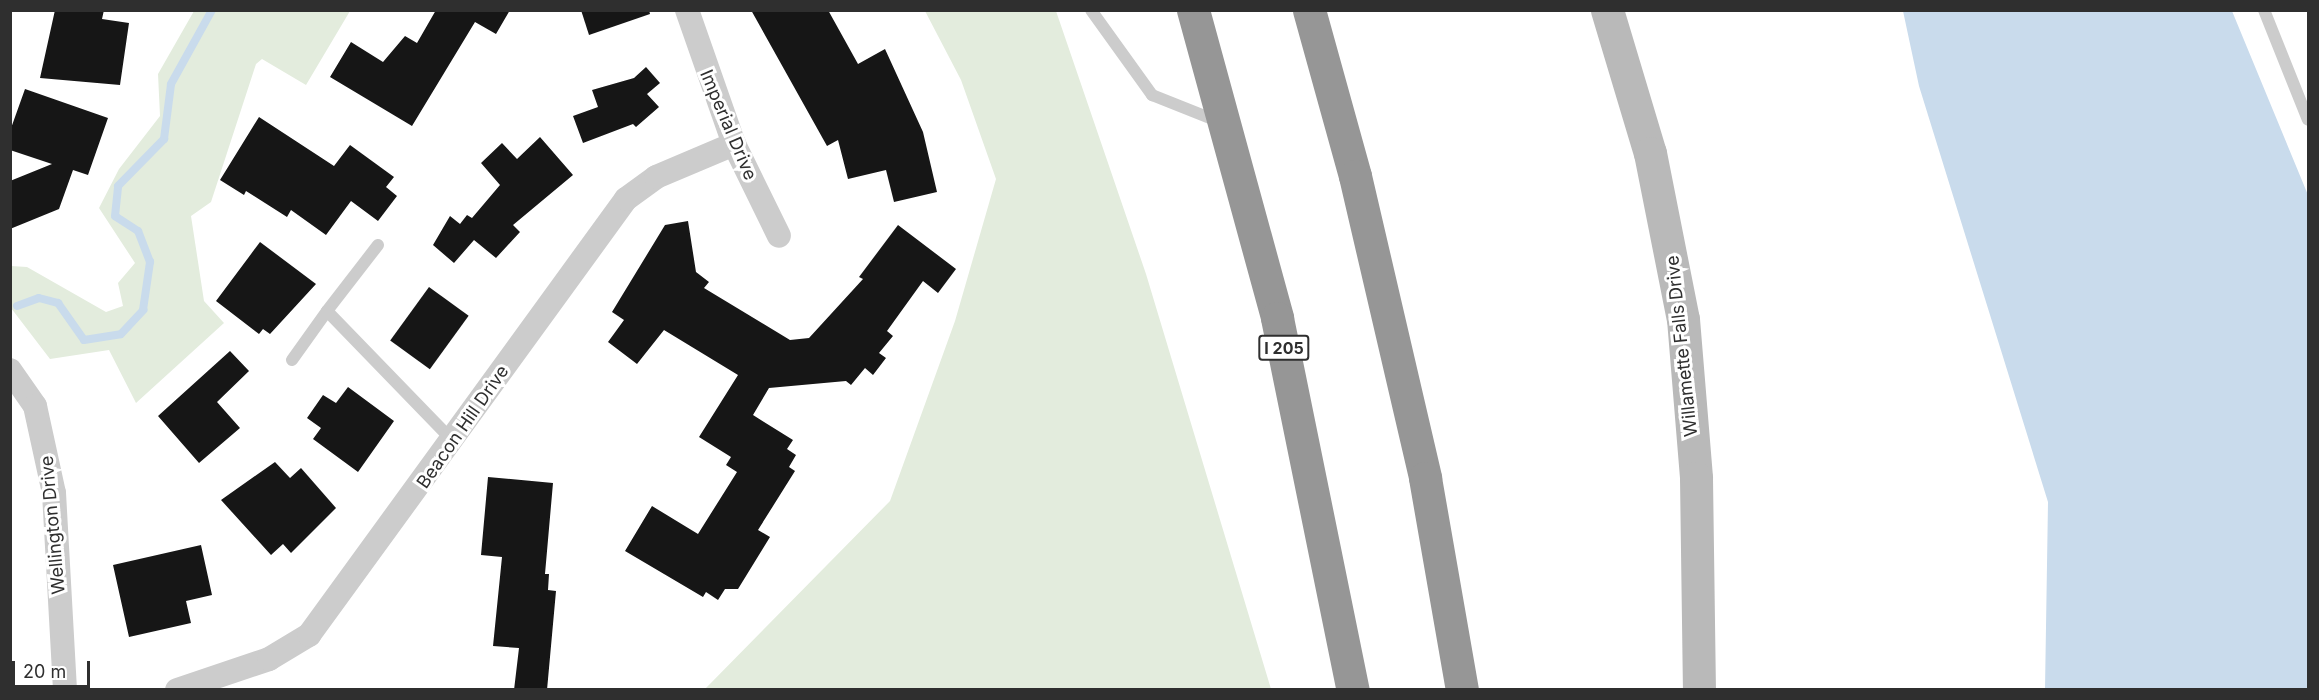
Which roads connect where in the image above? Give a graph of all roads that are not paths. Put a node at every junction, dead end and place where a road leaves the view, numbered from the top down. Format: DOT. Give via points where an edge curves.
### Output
graph roads {
  1 [pos="687,10"];
  2 [pos="1090,10"];
  3 [pos="1193,10"];
  4 [pos="1309,10"];
  5 [pos="1606,10"];
  6 [pos="2264,10"];
  7 [pos="2308,120"];
  8 [pos="1227,125"];
  9 [pos="734,144"];
  10 [pos="779,236"];
  11 [pos="378,245"];
  12 [pos="327,311"];
  13 [pos="292,360"];
  14 [pos="10,370"];
  15 [pos="453,441"];
  16 [pos="220,683"];
  17 [pos="65,690"];
  18 [pos="177,690"];
  19 [pos="1353,690"];
  20 [pos="1462,690"];
  21 [pos="1699,690"];
  1 -- 9 [label="street, Imperial Drive"];
  2 -- 8 [label="lane" via="1152,95"];
  3 -- 8 [label="highway, I 205"];
  4 -- 20 [label="highway" via="1355,176 1415,433"];
  5 -- 21 [label="street, Willamette Falls Drive" via="1652,163 1683,319 1696,478"];
  6 -- 7 [label="lane"];
  8 -- 19 [label="highway, I 205" via="1314,481"];
  9 -- 10 [label="street, Imperial Drive"];
  9 -- 15 [label="street, Beacon Hill Drive" via="656,177 626,199"];
  11 -- 12 [label="lane"];
  12 -- 13 [label="lane"];
  12 -- 15 [label="lane"];
  14 -- 17 [label="street, Wellington Drive" via="35,406 54,493"];
  15 -- 16 [label="street, Beacon Hill Drive" via="309,635"];
  16 -- 18 [label="street, Beacon Hill Drive"];
}
